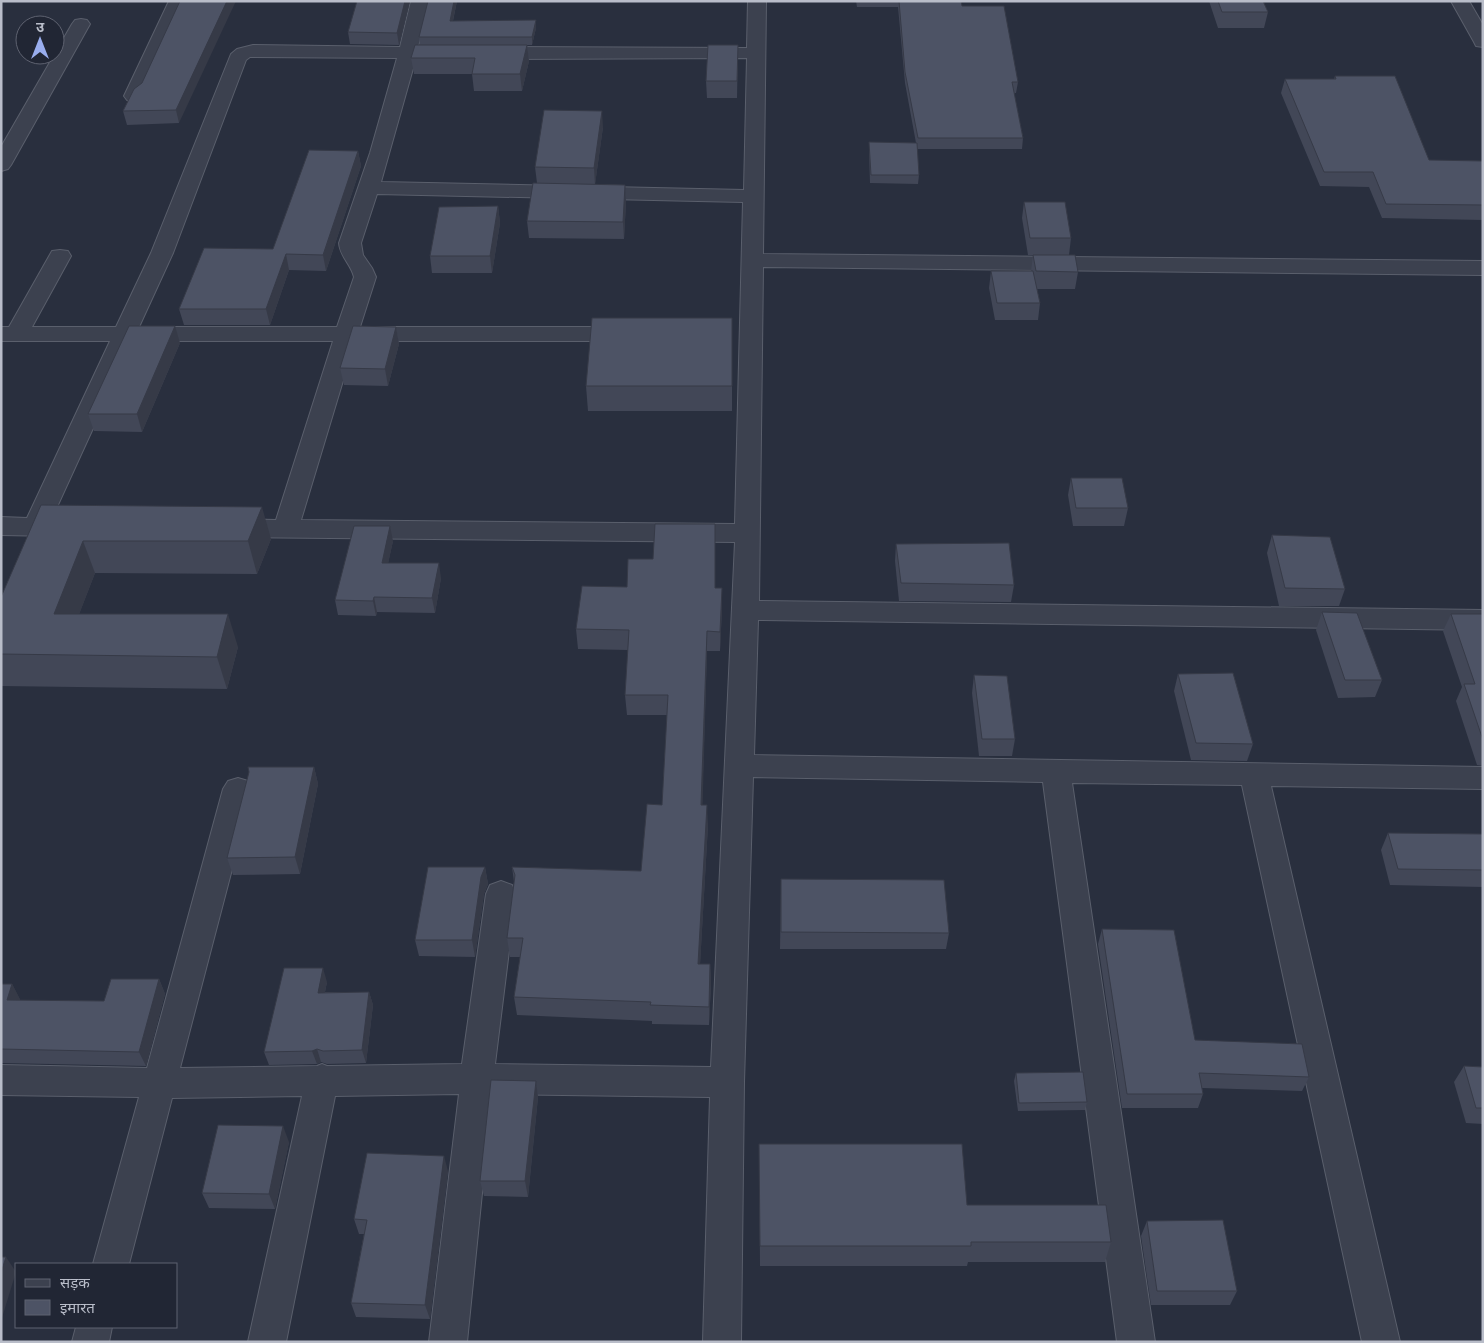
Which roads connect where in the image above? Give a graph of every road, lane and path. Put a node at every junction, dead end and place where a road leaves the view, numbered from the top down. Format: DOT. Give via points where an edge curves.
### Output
graph roads {
  1 [pos="178,1"];
  2 [pos="420,1"];
  3 [pos="757,1"];
  4 [pos="1460,1"];
  5 [pos="81,24"];
  6 [pos="1483,42"];
  7 [pos="408,53"];
  8 [pos="756,53"];
  9 [pos="134,96"];
  10 [pos="1,165"];
  11 [pos="369,188"];
  12 [pos="753,196"];
  13 [pos="60,256"];
  14 [pos="752,260"];
  15 [pos="1483,268"];
  16 [pos="9,334"];
  17 [pos="125,334"];
  18 [pos="346,334"];
  19 [pos="644,334"];
  20 [pos="1,526"];
  21 [pos="36,526"];
  22 [pos="74,527"];
  23 [pos="209,528"];
  24 [pos="286,528"];
  25 [pos="748,533"];
  26 [pos="745,610"];
  27 [pos="1483,620"];
  28 [pos="739,766"];
  29 [pos="1056,770"];
  30 [pos="1254,775"];
  31 [pos="1481,783"];
  32 [pos="238,789"];
  33 [pos="500,894"];
  34 [pos="322,1079"];
  35 [pos="477,1079"];
  36 [pos="1,1080"];
  37 [pos="726,1082"];
  38 [pos="161,1083"];
  39 [pos="111,1263"];
  40 [pos="94,1328"];
  41 [pos="90,1342"];
  42 [pos="267,1342"];
  43 [pos="448,1342"];
  44 [pos="722,1342"];
  45 [pos="1136,1342"];
  46 [pos="1381,1342"];
  1 -- 9 [label="street"];
  2 -- 7 [label="street"];
  3 -- 8 [label="street"];
  4 -- 6 [label="street"];
  5 -- 10 [label="street"];
  7 -- 8 [label="street"];
  7 -- 11 [label="street"];
  7 -- 17 [label="street" via="253,51 238,58 162,254"];
  8 -- 12 [label="street"];
  11 -- 12 [label="street"];
  11 -- 18 [label="street" via="349,251 366,276"];
  12 -- 14 [label="street"];
  13 -- 16 [label="street"];
  14 -- 15 [label="street"];
  14 -- 25 [label="street" via="741,334"];
  16 -- 17 [label="street"];
  17 -- 18 [label="street"];
  17 -- 21 [label="street"];
  18 -- 19 [label="street"];
  18 -- 24 [label="street"];
  20 -- 21 [label="street"];
  21 -- 22 [label="street"];
  23 -- 24 [label="street"];
  24 -- 25 [label="street"];
  25 -- 26 [label="street"];
  26 -- 27 [label="street"];
  26 -- 28 [label="street"];
  28 -- 29 [label="street"];
  28 -- 37 [label="street"];
  29 -- 30 [label="street"];
  29 -- 45 [label="street"];
  30 -- 31 [label="street"];
  30 -- 46 [label="street"];
  32 -- 38 [label="street"];
  33 -- 35 [label="street"];
  34 -- 35 [label="street"];
  34 -- 38 [label="street"];
  34 -- 42 [label="street"];
  35 -- 37 [label="street"];
  35 -- 43 [label="street"];
  36 -- 38 [label="street"];
  37 -- 44 [label="street"];
  38 -- 39 [label="street"];
  40 -- 41 [label="street"];
}
